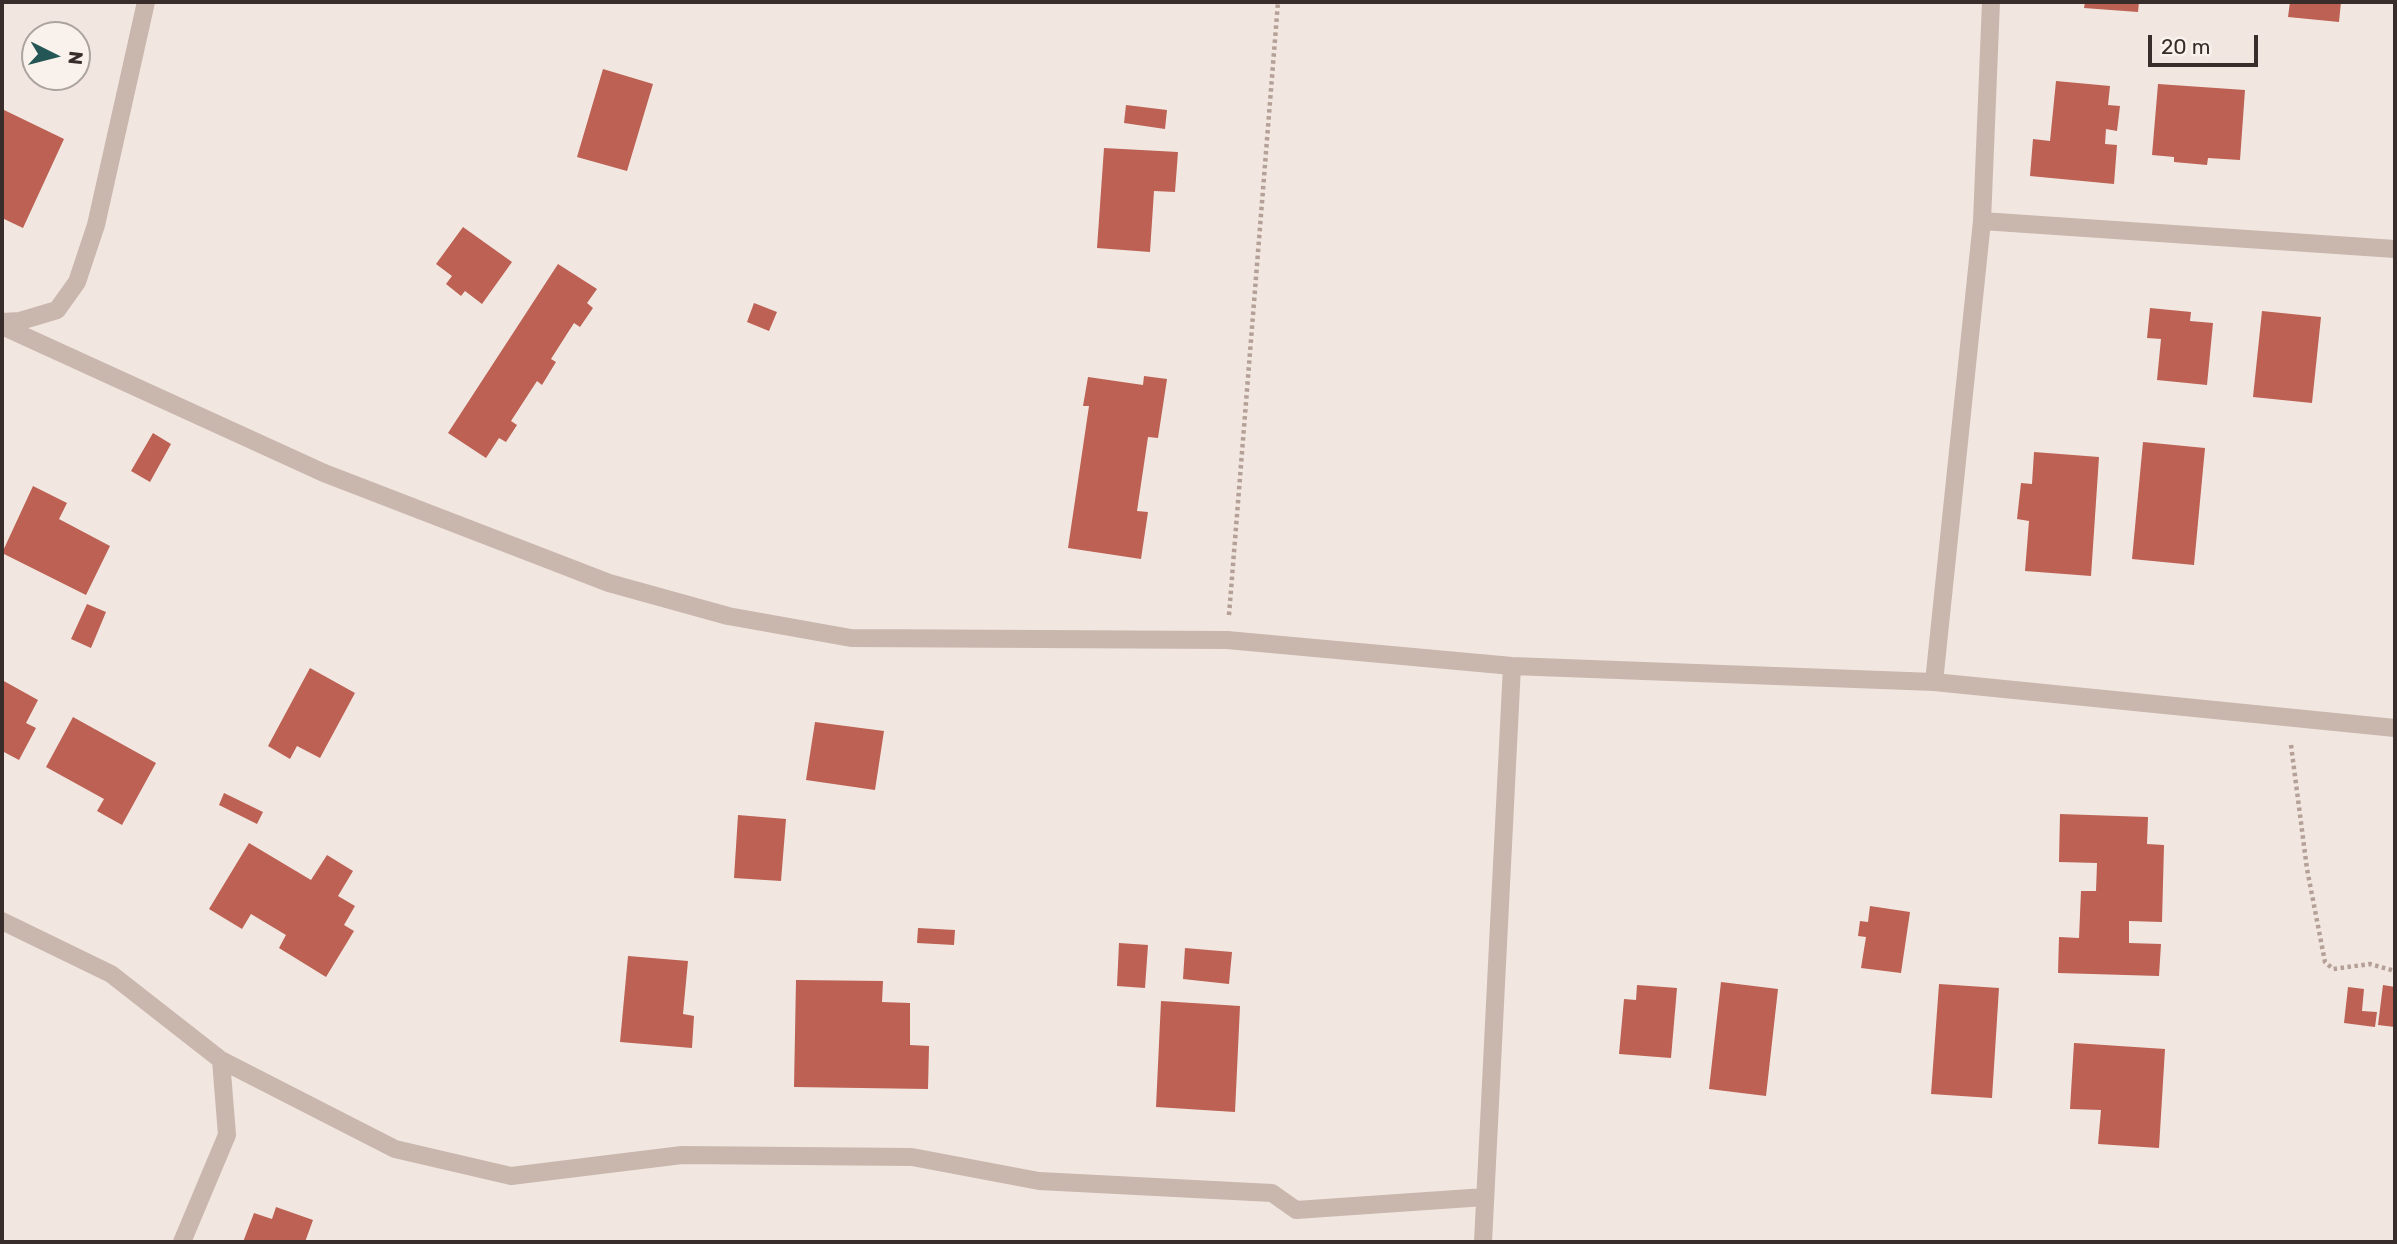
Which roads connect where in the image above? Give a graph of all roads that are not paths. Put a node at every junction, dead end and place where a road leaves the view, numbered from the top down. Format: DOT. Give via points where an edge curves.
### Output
graph roads {
  1 [pos="146,2"];
  2 [pos="1991,2"];
  3 [pos="1982,221"];
  4 [pos="2395,249"];
  5 [pos="2,324"];
  6 [pos="1512,666"];
  7 [pos="1934,682"];
  8 [pos="2395,728"];
  9 [pos="2,921"];
  10 [pos="221,1060"];
  11 [pos="1485,1198"];
  12 [pos="182,1242"];
  13 [pos="1483,1242"];
  1 -- 5 [label="street" via="96,225 78,282 57,310"];
  2 -- 3 [label="street"];
  3 -- 4 [label="street"];
  3 -- 7 [label="street"];
  5 -- 6 [label="street" via="324,473 609,583 728,616 851,638 1227,640"];
  6 -- 7 [label="street"];
  6 -- 11 [label="street"];
  7 -- 8 [label="street"];
  9 -- 10 [label="street" via="111,974"];
  10 -- 11 [label="street" via="395,1149 511,1176 682,1155 912,1157 1039,1181 1272,1193 1296,1210"];
  10 -- 12 [label="street" via="227,1135"];
  11 -- 13 [label="street"];
}
